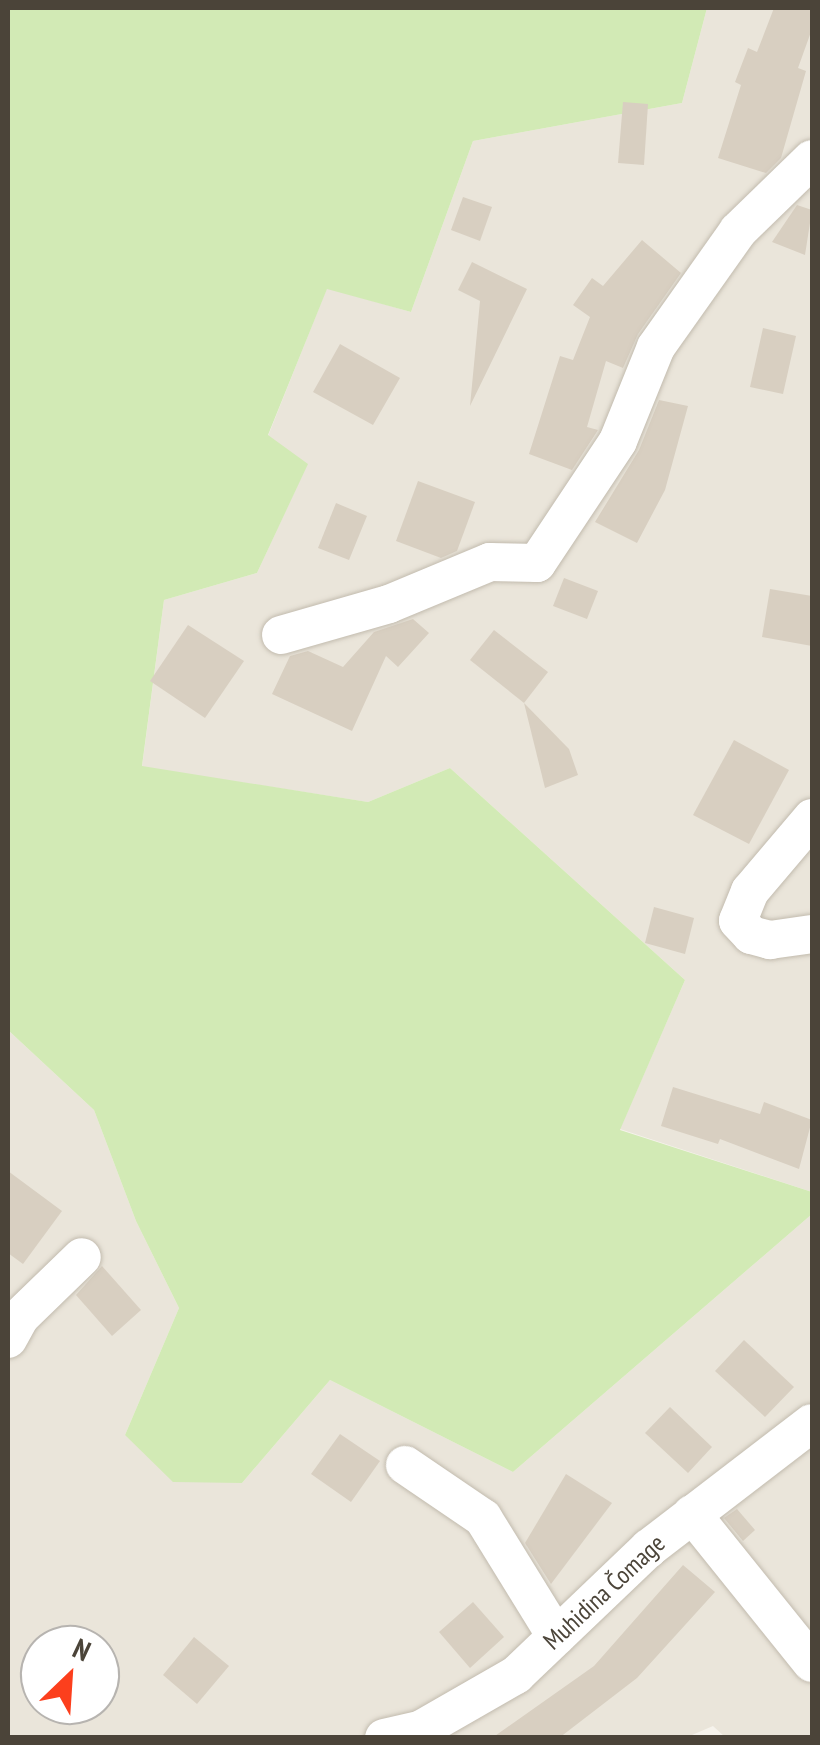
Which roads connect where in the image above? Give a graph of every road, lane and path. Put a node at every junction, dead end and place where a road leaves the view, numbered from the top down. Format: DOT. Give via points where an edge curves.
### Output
graph roads {
  1 [pos="812,159"];
  2 [pos="281,635"];
  3 [pos="812,818"];
  4 [pos="812,934"];
  5 [pos="82,1258"];
  6 [pos="8,1281"];
  7 [pos="14,1328"];
  8 [pos="812,1423"];
  9 [pos="405,1466"];
  10 [pos="692,1514"];
  11 [pos="556,1636"];
  12 [pos="812,1663"];
  13 [pos="384,1738"];
  1 -- 2 [label="street" via="738,232 656,347 618,441 537,562 490,562 389,604"];
  3 -- 4 [label="street" via="750,891 738,922 770,940"];
  5 -- 7 [label="street"];
  6 -- 7 [label="street"];
  8 -- 10 [label="street, Muhidina Čomage"];
  9 -- 11 [label="street" via="484,1518"];
  10 -- 11 [label="street, Muhidina Čomage"];
  10 -- 12 [label="street"];
  11 -- 13 [label="street, Muhidina Čomage" via="516,1675 420,1730"];
}
